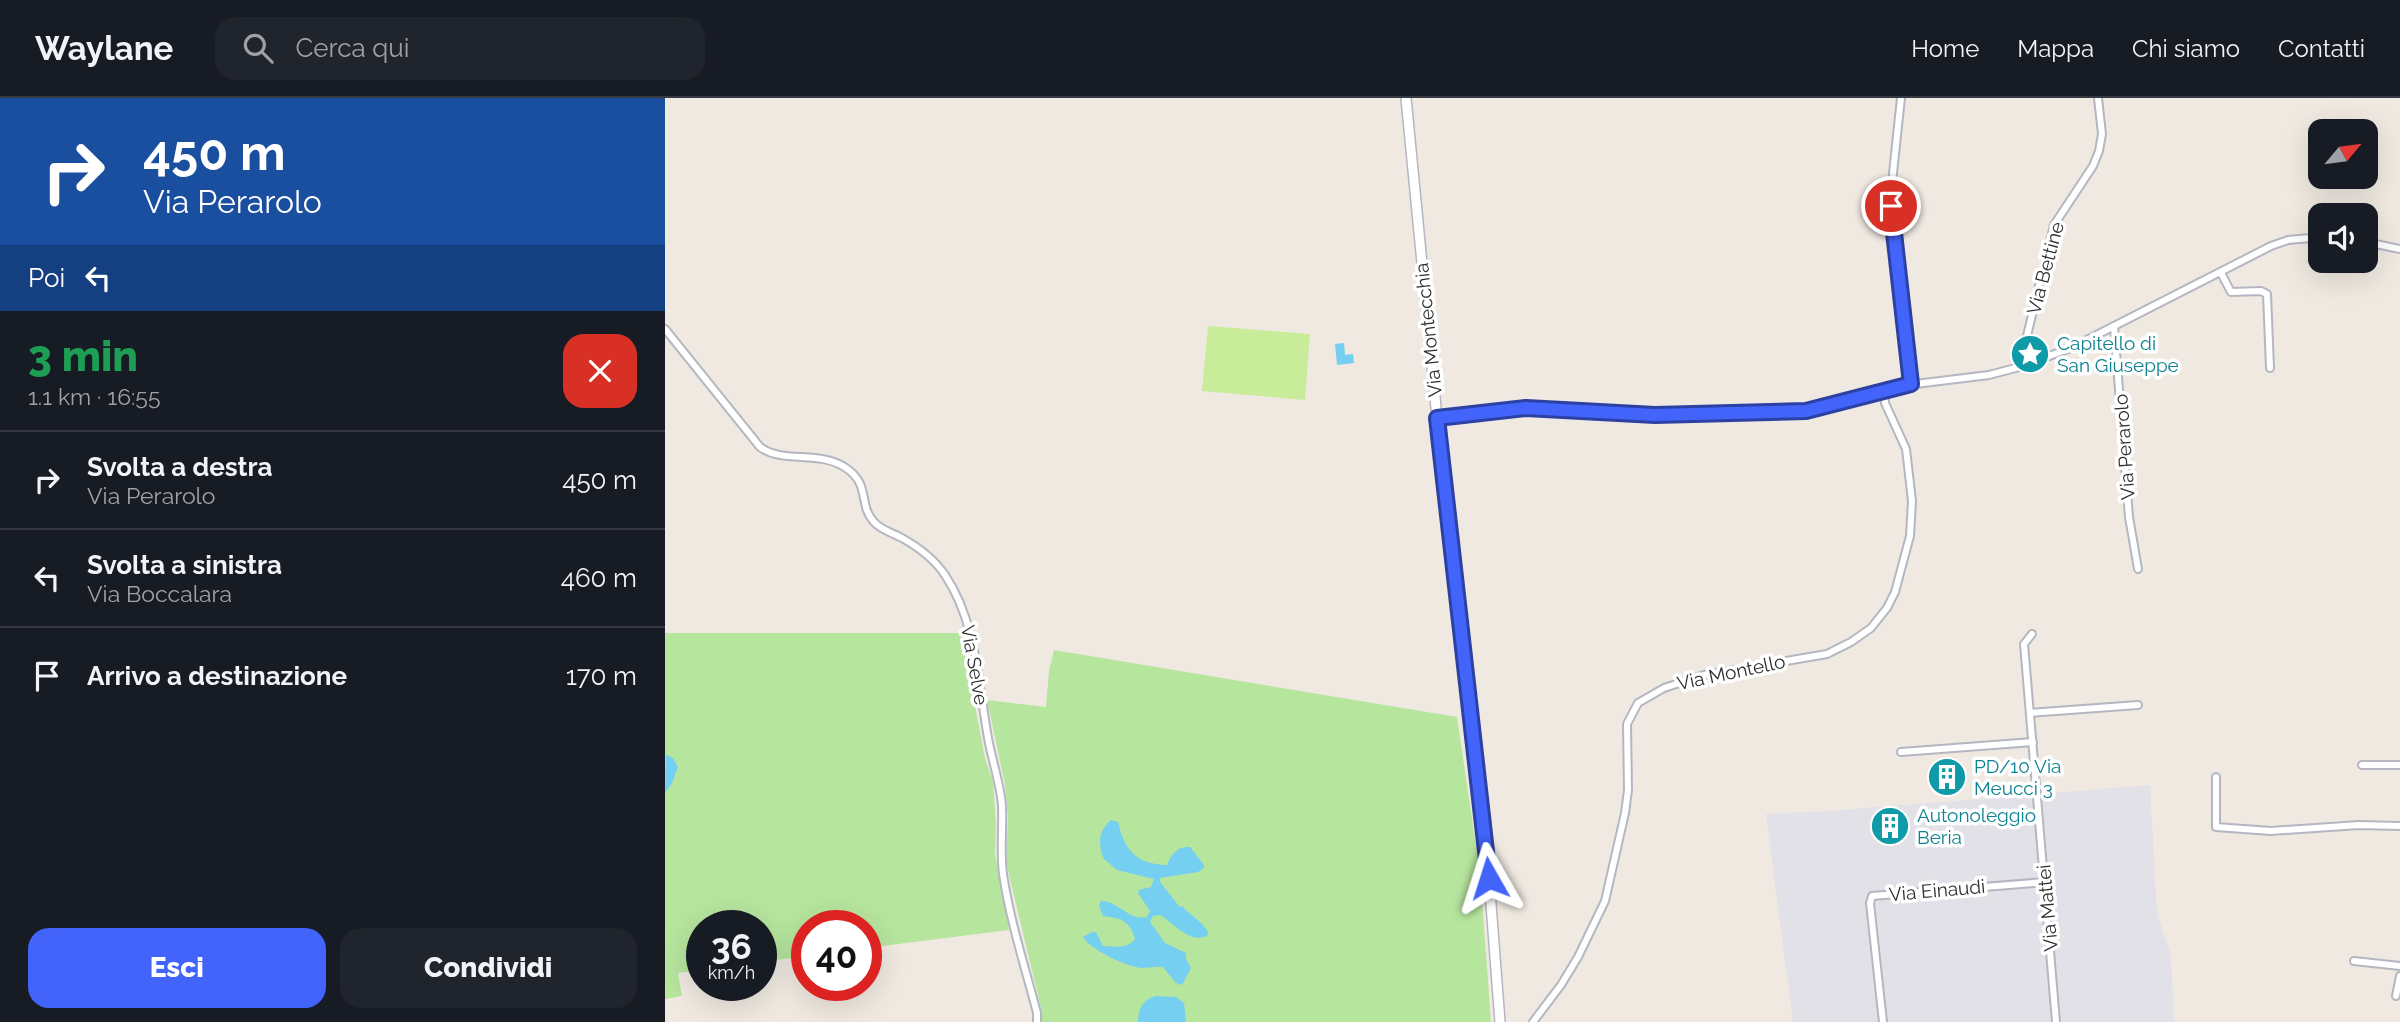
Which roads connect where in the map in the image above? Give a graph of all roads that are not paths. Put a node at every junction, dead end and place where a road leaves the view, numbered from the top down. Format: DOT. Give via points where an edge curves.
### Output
graph roads {
  1 [pos="1406,98"];
  2 [pos="1901,98"];
  3 [pos="2098,98"];
  4 [pos="2308,238"];
  5 [pos="2378,244"];
  6 [pos="2400,248"];
  7 [pos="2221,273"];
  8 [pos="2114,326"];
  9 [pos="665,329"];
  10 [pos="2022,366"];
  11 [pos="2270,368"];
  12 [pos="1911,384"];
  13 [pos="1884,389"];
  14 [pos="1437,418"];
  15 [pos="2138,569"];
  16 [pos="2032,635"];
  17 [pos="2138,705"];
  18 [pos="2030,713"];
  19 [pos="2033,742"];
  20 [pos="1901,752"];
  21 [pos="2362,765"];
  22 [pos="2400,765"];
  23 [pos="2215,777"];
  24 [pos="2400,826"];
  25 [pos="2045,882"];
  26 [pos="2354,961"];
  27 [pos="2400,966"];
  28 [pos="2400,976"];
  29 [pos="2396,996"];
  30 [pos="1037,1022"];
  31 [pos="1500,1022"];
  32 [pos="1533,1022"];
  33 [pos="1883,1022"];
  34 [pos="2056,1022"];
  1 -- 14 [label="street, Via Montecchia"];
  2 -- 12 [label="street" via="1891,216"];
  3 -- 10 [label="street, Via Bettine" via="2099,151 2054,225"];
  4 -- 7 [label="street" via="2288,240"];
  5 -- 6 [label="street"];
  7 -- 8 [label="street"];
  7 -- 11 [label="street" via="2231,292 2267,294"];
  8 -- 10 [label="street"];
  8 -- 15 [label="street, Via Perarolo" via="2129,517"];
  9 -- 30 [label="street, Via Selve" via="759,447 773,454 813,457 844,466 862,485 874,523 930,558 954,592 970,632 999,783 1004,875"];
  10 -- 12 [label="street" via="1989,375"];
  12 -- 13 [label="street"];
  13 -- 14 [label="street" via="1806,411 1655,415 1526,408"];
  13 -- 32 [label="street, Via Montello" via="1885,403 1906,449 1912,501 1910,536 1887,608 1871,628 1827,654 1704,675 1664,688 1638,703 1627,724 1628,790 1605,901 1578,957"];
  14 -- 31 [label="street, Via Montecchia" via="1488,865"];
  16 -- 18 [label="street, Via Mattei" via="2024,644"];
  17 -- 18 [label="street"];
  18 -- 19 [label="street, Via Mattei"];
  19 -- 20 [label="street"];
  19 -- 25 [label="street, Via Mattei"];
  21 -- 22 [label="street"];
  23 -- 24 [label="street" via="2216,827 2271,831"];
  25 -- 33 [label="street, Via Einaudi" via="1872,896"];
  25 -- 34 [label="street, Via Mattei"];
  26 -- 27 [label="street"];
  28 -- 29 [label="street"];
}
